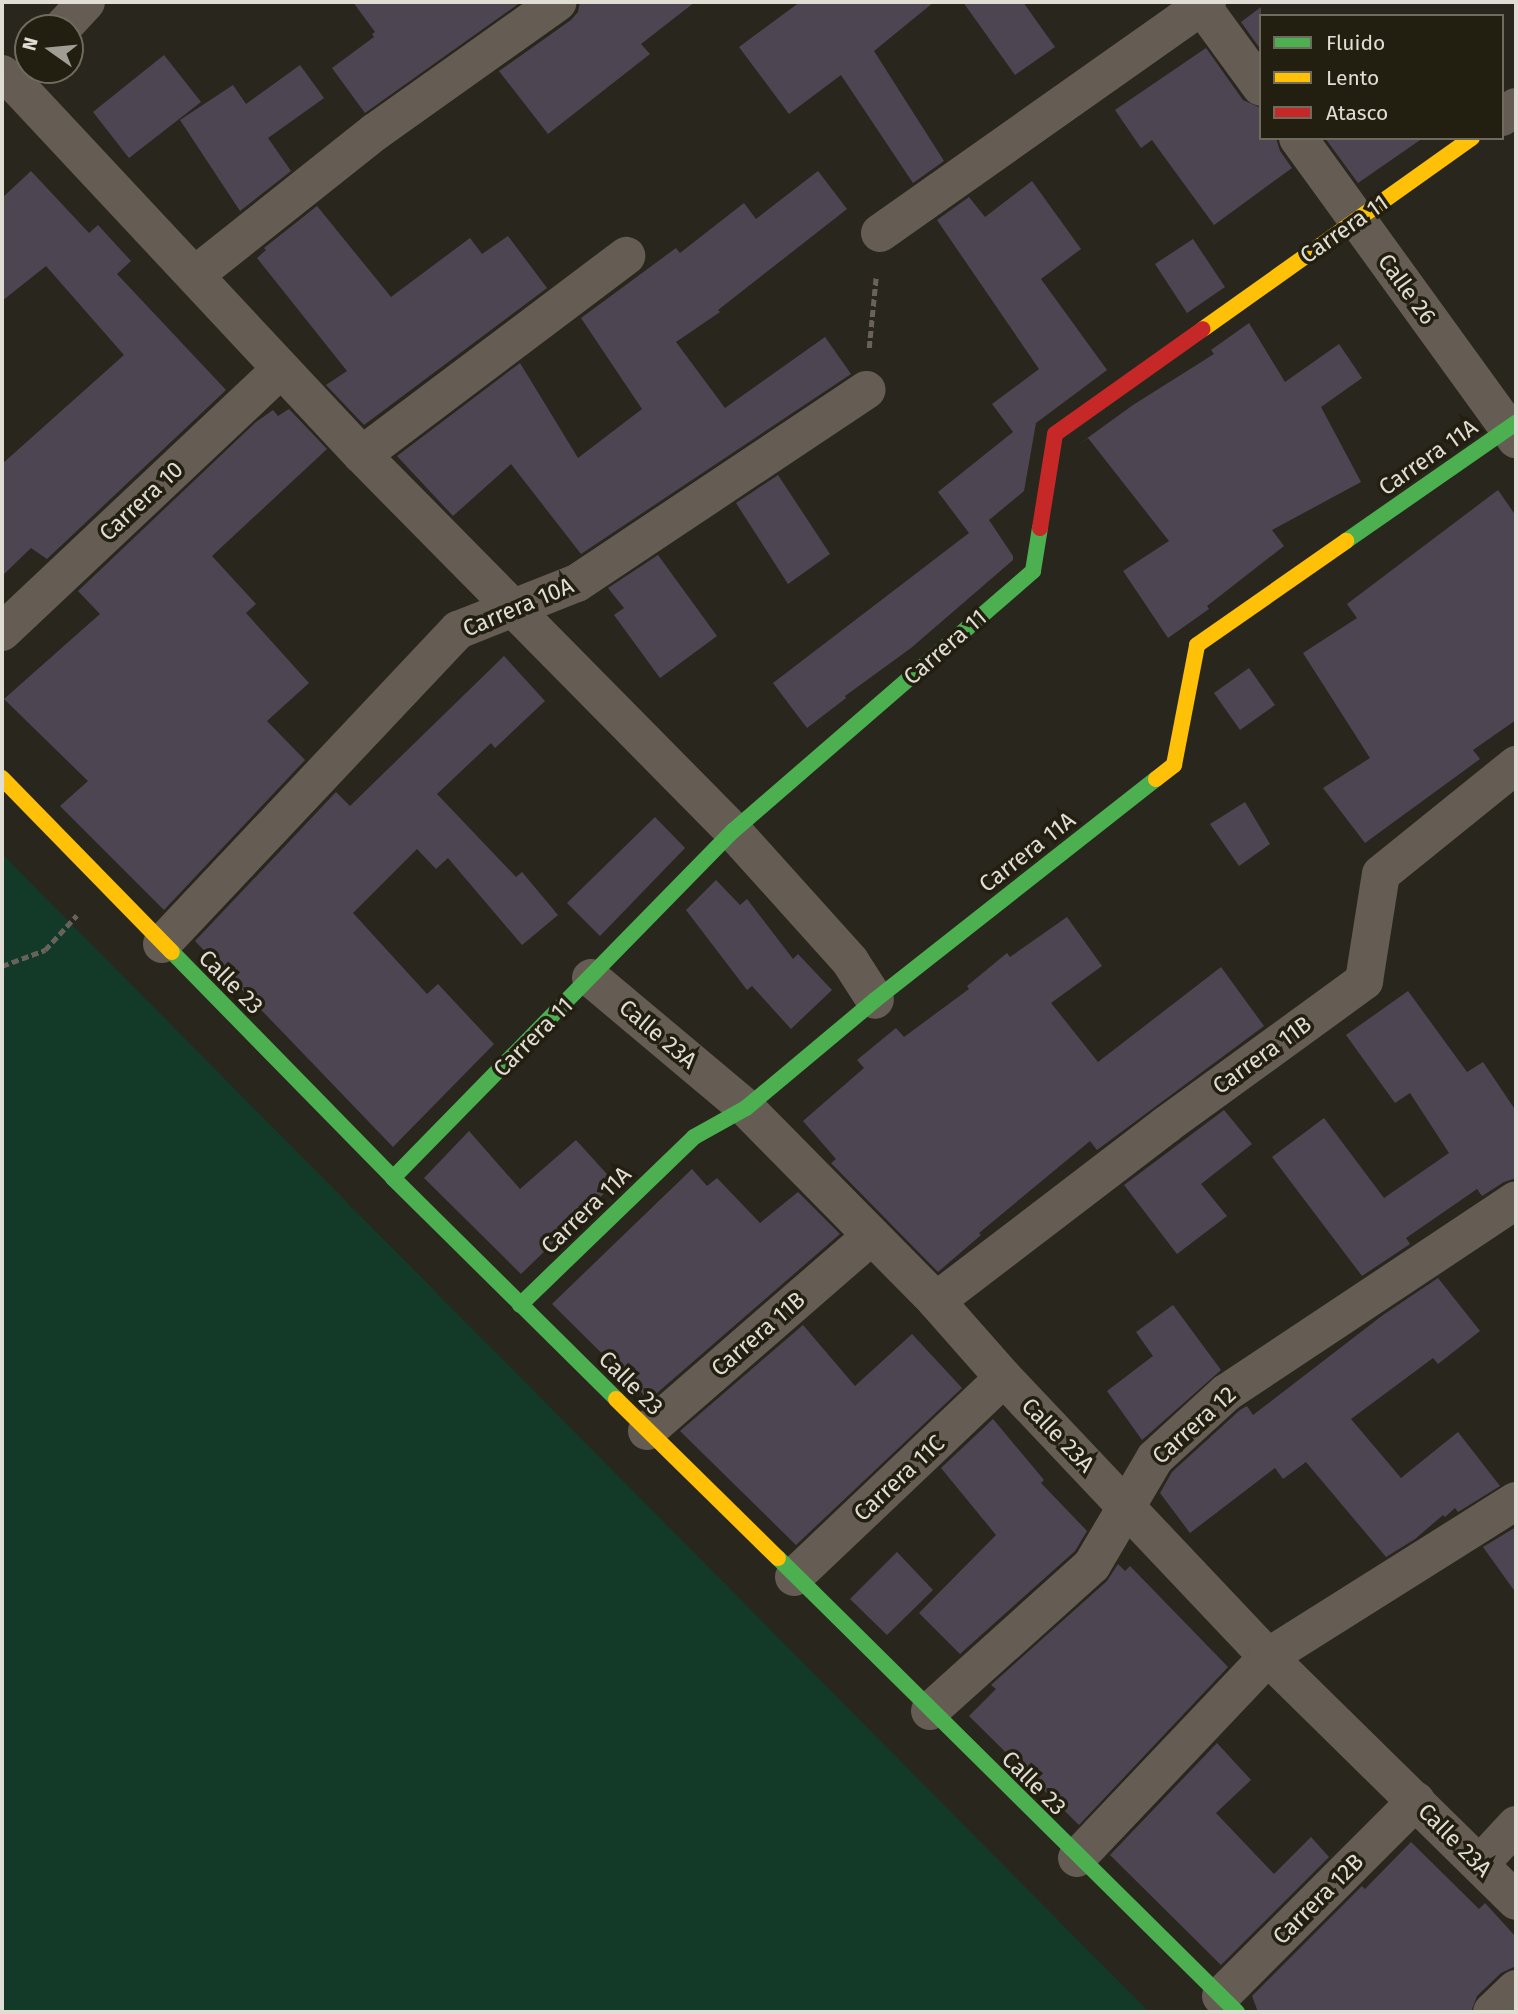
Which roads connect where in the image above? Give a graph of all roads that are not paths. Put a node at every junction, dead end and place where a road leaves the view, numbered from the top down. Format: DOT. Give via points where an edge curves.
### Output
graph roads {
  1 [pos="558,2"];
  2 [pos="1203,3"];
  3 [pos="1259,84"];
  4 [pos="14,85"];
  5 [pos="1299,140"];
  6 [pos="1469,140"];
  7 [pos="1357,220"];
  8 [pos="880,233"];
  9 [pos="626,256"];
  10 [pos="195,275"];
  11 [pos="280,370"];
  12 [pos="866,390"];
  13 [pos="1514,430"];
  14 [pos="362,454"];
  15 [pos="513,606"];
  16 [pos="2,632"];
  17 [pos="1516,765"];
  18 [pos="2,779"];
  19 [pos="733,831"];
  20 [pos="162,944"];
  21 [pos="591,978"];
  22 [pos="876,1000"];
  23 [pos="746,1108"];
  24 [pos="393,1178"];
  25 [pos="1516,1200"];
  26 [pos="870,1237"];
  27 [pos="936,1301"];
  28 [pos="520,1304"];
  29 [pos="1004,1378"];
  30 [pos="647,1431"];
  31 [pos="1516,1501"];
  32 [pos="1125,1505"];
  33 [pos="794,1577"];
  34 [pos="1268,1657"];
  35 [pos="930,1711"];
  36 [pos="1416,1801"];
  37 [pos="1516,1825"];
  38 [pos="1077,1858"];
  39 [pos="1480,1864"];
  40 [pos="1516,1901"];
  41 [pos="1516,1989"];
  42 [pos="1229,2004"];
  43 [pos="1492,2012"];
  1 -- 10 [label="street" via="375,132"];
  2 -- 3 [label="street"];
  2 -- 8 [label="street"];
  4 -- 10 [label="street"];
  5 -- 7 [label="street, Calle 26"];
  6 -- 7 [label="street, Carrera 11"];
  7 -- 13 [label="street, Calle 26"];
  7 -- 19 [label="street, Carrera 11" via="1055,435 1033,570"];
  9 -- 14 [label="street"];
  10 -- 11 [label="street"];
  11 -- 14 [label="street"];
  11 -- 16 [label="street, Carrera 10"];
  12 -- 15 [label="street, Carrera 10A" via="577,583"];
  13 -- 22 [label="street, Carrera 11A" via="1196,645 1174,765"];
  14 -- 15 [label="street"];
  15 -- 19 [label="street"];
  15 -- 20 [label="street, Carrera 10A" via="458,630"];
  17 -- 27 [label="street, Carrera 11B" via="1381,874 1364,981"];
  18 -- 20 [label="street, Calle 23"];
  19 -- 21 [label="street, Carrera 11"];
  19 -- 22 [label="street" via="850,961"];
  20 -- 24 [label="street, Calle 23"];
  21 -- 23 [label="street, Calle 23A"];
  21 -- 24 [label="street, Carrera 11"];
  22 -- 23 [label="street, Carrera 11A"];
  23 -- 26 [label="street, Calle 23A"];
  23 -- 28 [label="street, Carrera 11A" via="694,1137"];
  24 -- 28 [label="street, Calle 23"];
  25 -- 32 [label="street, Carrera 12" via="1226,1393 1155,1458"];
  26 -- 27 [label="street, Calle 23A"];
  26 -- 30 [label="street, Carrera 11B"];
  27 -- 29 [label="street, Calle 23A"];
  28 -- 30 [label="street, Calle 23"];
  29 -- 32 [label="street, Calle 23A"];
  29 -- 33 [label="street, Carrera 11C"];
  30 -- 33 [label="street, Calle 23"];
  31 -- 34 [label="street"];
  32 -- 34 [label="street, Calle 23A"];
  32 -- 35 [label="street, Carrera 12" via="1092,1565"];
  33 -- 35 [label="street, Calle 23"];
  34 -- 36 [label="street, Calle 23A"];
  34 -- 38 [label="street"];
  35 -- 38 [label="street, Calle 23"];
  36 -- 39 [label="street, Calle 23A"];
  36 -- 42 [label="street, Carrera 12B"];
  37 -- 39 [label="street"];
  38 -- 42 [label="street, Calle 23"];
  39 -- 40 [label="street, Calle 23A"];
  41 -- 43 [label="street"];
}
